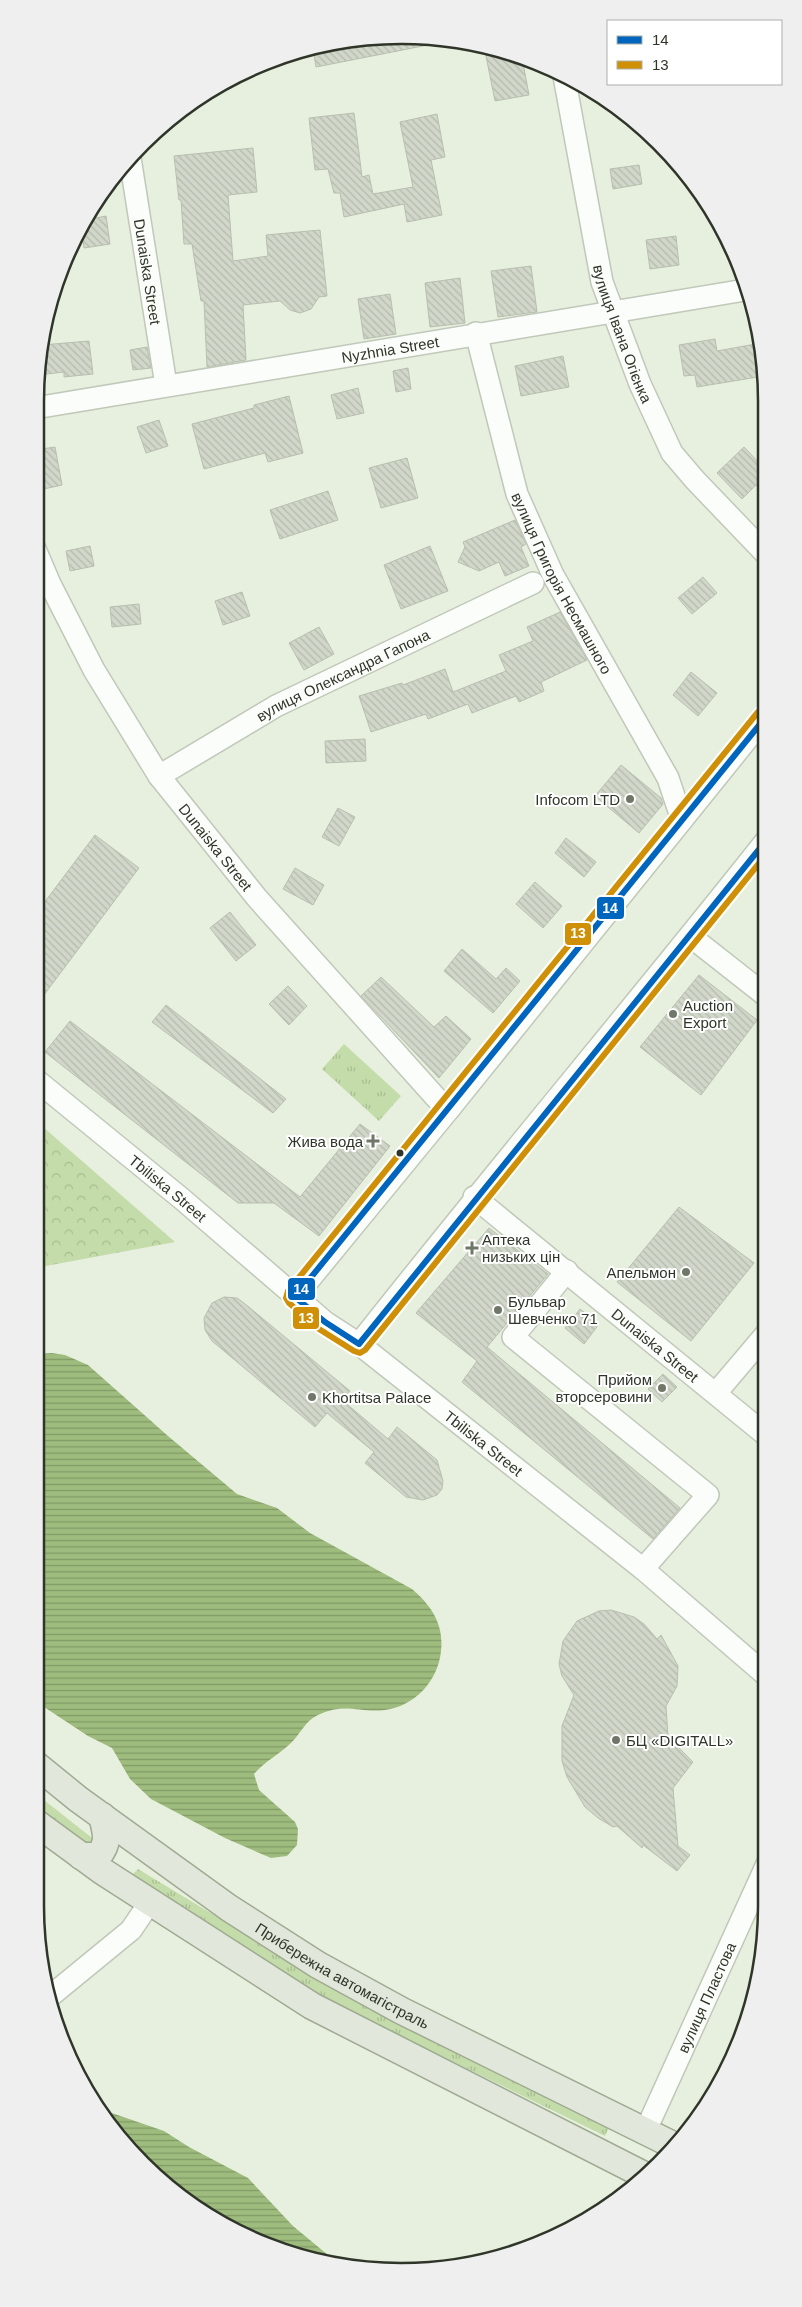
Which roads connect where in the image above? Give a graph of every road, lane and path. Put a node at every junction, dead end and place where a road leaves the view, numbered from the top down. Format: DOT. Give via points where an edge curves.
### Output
graph roads {
  1 [pos="566,84"];
  2 [pos="131,166"];
  3 [pos="740,291"];
  4 [pos="612,312"];
  5 [pos="476,333"];
  6 [pos="166,385"];
  7 [pos="44,406"];
  8 [pos="758,546"];
  9 [pos="44,570"];
  10 [pos="534,583"];
  11 [pos="758,727"];
  12 [pos="159,776"];
  13 [pos="682,820"];
  14 [pos="758,851"];
  15 [pos="690,936"];
  16 [pos="758,989"];
  17 [pos="44,1087"];
  18 [pos="450,1108"];
  19 [pos="474,1197"];
  20 [pos="566,1271"];
  21 [pos="294,1297"];
  22 [pos="758,1343"];
  23 [pos="359,1344"];
  24 [pos="716,1393"];
  25 [pos="758,1428"];
  26 [pos="644,1569"];
  27 [pos="758,1669"];
  28 [pos="44,1771"];
  29 [pos="102,1816"];
  30 [pos="44,1829"];
  31 [pos="81,1856"];
  32 [pos="162,1860"];
  33 [pos="758,1884"];
  34 [pos="129,1889"];
  35 [pos="150,1902"];
  36 [pos="55,1992"];
  37 [pos="645,2132"];
  38 [pos="669,2143"];
  39 [pos="638,2172"];
  1 -- 4 [label="street, вулиця Івана Огієнка" via="602,282"];
  2 -- 6 [label="street, Dunaiska Street"];
  3 -- 4 [label="street, Nyzhnia Street"];
  4 -- 5 [label="street, Nyzhnia Street"];
  4 -- 8 [label="street, вулиця Івана Огієнка" via="672,453"];
  5 -- 6 [label="street, Nyzhnia Street"];
  5 -- 13 [label="street, вулиця Григорія Несмашного" via="517,494 553,575 668,778"];
  6 -- 7 [label="street, Nyzhnia Street"];
  9 -- 12 [label="street, Dunaiska Street" via="94,670"];
  10 -- 12 [label="street, вулиця Олександра Гапона" via="276,706"];
  11 -- 13 [label="street"];
  12 -- 18 [label="street, Dunaiska Street" via="257,898 439,1101"];
  13 -- 18 [label="street"];
  14 -- 15 [label="street"];
  15 -- 16 [label="street"];
  15 -- 19 [label="street"];
  17 -- 21 [label="street, Tbiliska Street" via="182,1199"];
  18 -- 21 [label="street"];
  19 -- 20 [label="street, Dunaiska Street"];
  19 -- 23 [label="street"];
  20 -- 24 [label="street, Dunaiska Street"];
  20 -- 26 [label="street" via="513,1337 708,1495"];
  21 -- 23 [label="street, Tbiliska Street"];
  22 -- 24 [label="street"];
  23 -- 26 [label="street, Tbiliska Street"];
  24 -- 25 [label="street, Dunaiska Street"];
  26 -- 27 [label="street, Tbiliska Street"];
  28 -- 29 [label="main road, Прибережна автомагістраль"];
  29 -- 31 [label="main road" via="107,1834 104,1850 98,1856"];
  29 -- 32 [label="main road, Прибережна автомагістраль"];
  30 -- 31 [label="main road"];
  31 -- 34 [label="main road"];
  32 -- 34 [label="main road" via="139,1860 133,1864 129,1872"];
  32 -- 37 [label="main road, Прибережна автомагістраль" via="318,1965 402,2011 623,2118"];
  33 -- 37 [label="street, вулиця Пластова"];
  34 -- 35 [label="main road"];
  35 -- 36 [label="street" via="131,1930"];
  35 -- 39 [label="main road" via="312,2006"];
  37 -- 38 [label="main road, Прибережна автомагістраль"];
  37 -- 39 [label="main road"];
}
